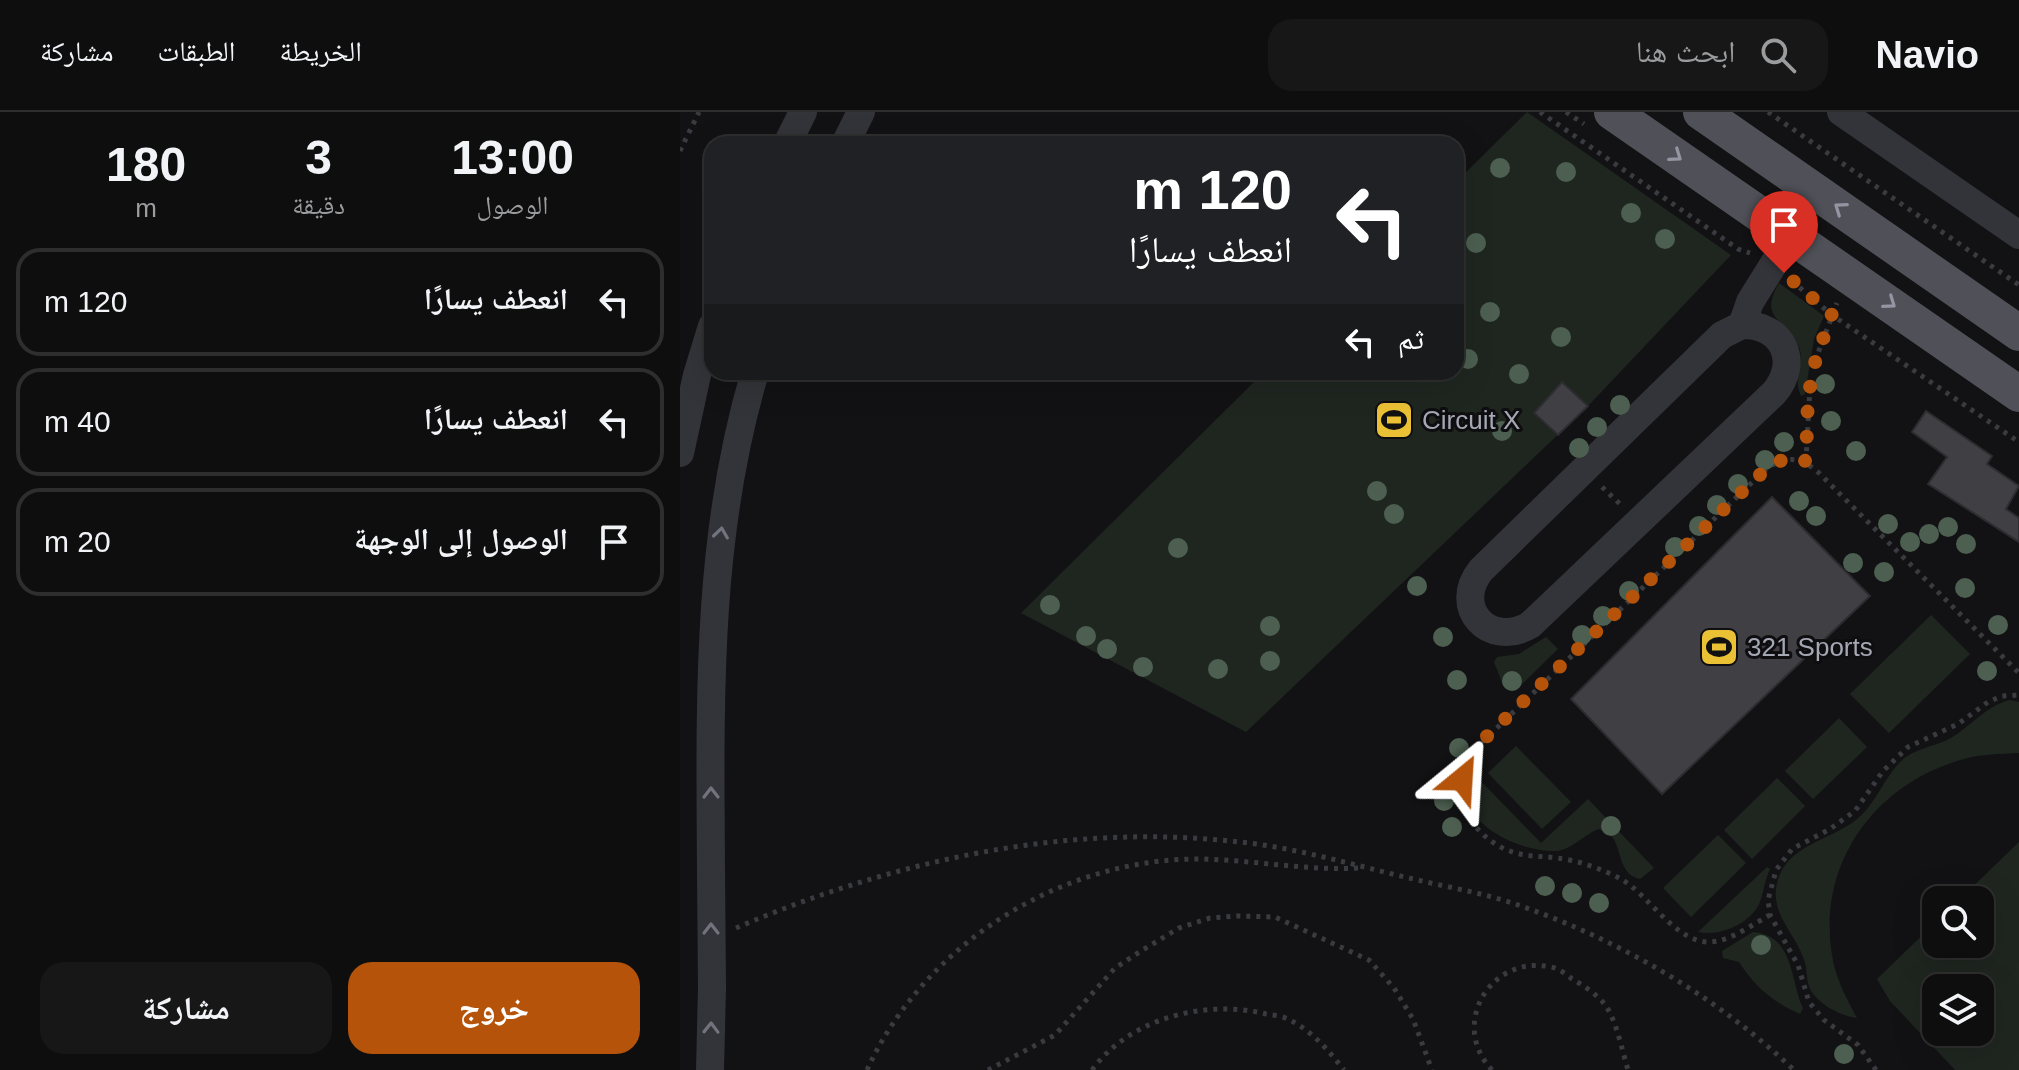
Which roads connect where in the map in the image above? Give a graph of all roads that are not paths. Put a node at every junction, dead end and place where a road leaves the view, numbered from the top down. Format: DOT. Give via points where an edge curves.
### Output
graph roads {
  1 [pos="803,112"];
  2 [pos="861,112"];
  3 [pos="1612,112"];
  4 [pos="1701,112"];
  5 [pos="1841,112"];
  6 [pos="791,136"];
  7 [pos="849,136"];
  8 [pos="2019,235"];
  9 [pos="1791,236"];
  10 [pos="1742,325"];
  11 [pos="2019,333"];
  12 [pos="704,352"];
  13 [pos="753,380"];
  14 [pos="2019,394"];
  15 [pos="680,453"];
  16 [pos="710,1070"];
  1 -- 6 [label="street"];
  2 -- 7 [label="street"];
  3 -- 9 [label="main road, one-way"];
  11 -- 4 [label="main road, one-way"];
  5 -- 8 [label="street"];
  9 -- 10 [label="street" via="1750,302"];
  9 -- 14 [label="main road, one-way"];
  10 -- 10 [label="street" via="1764,328 1781,342 1787,363 1781,384 1530,625 1511,633 1483,625 1471,608 1474,578 1722,335"];
  12 -- 15 [label="street"];
  16 -- 13 [label="street, one-way, bridge" via="713,613 726,498"];
}
